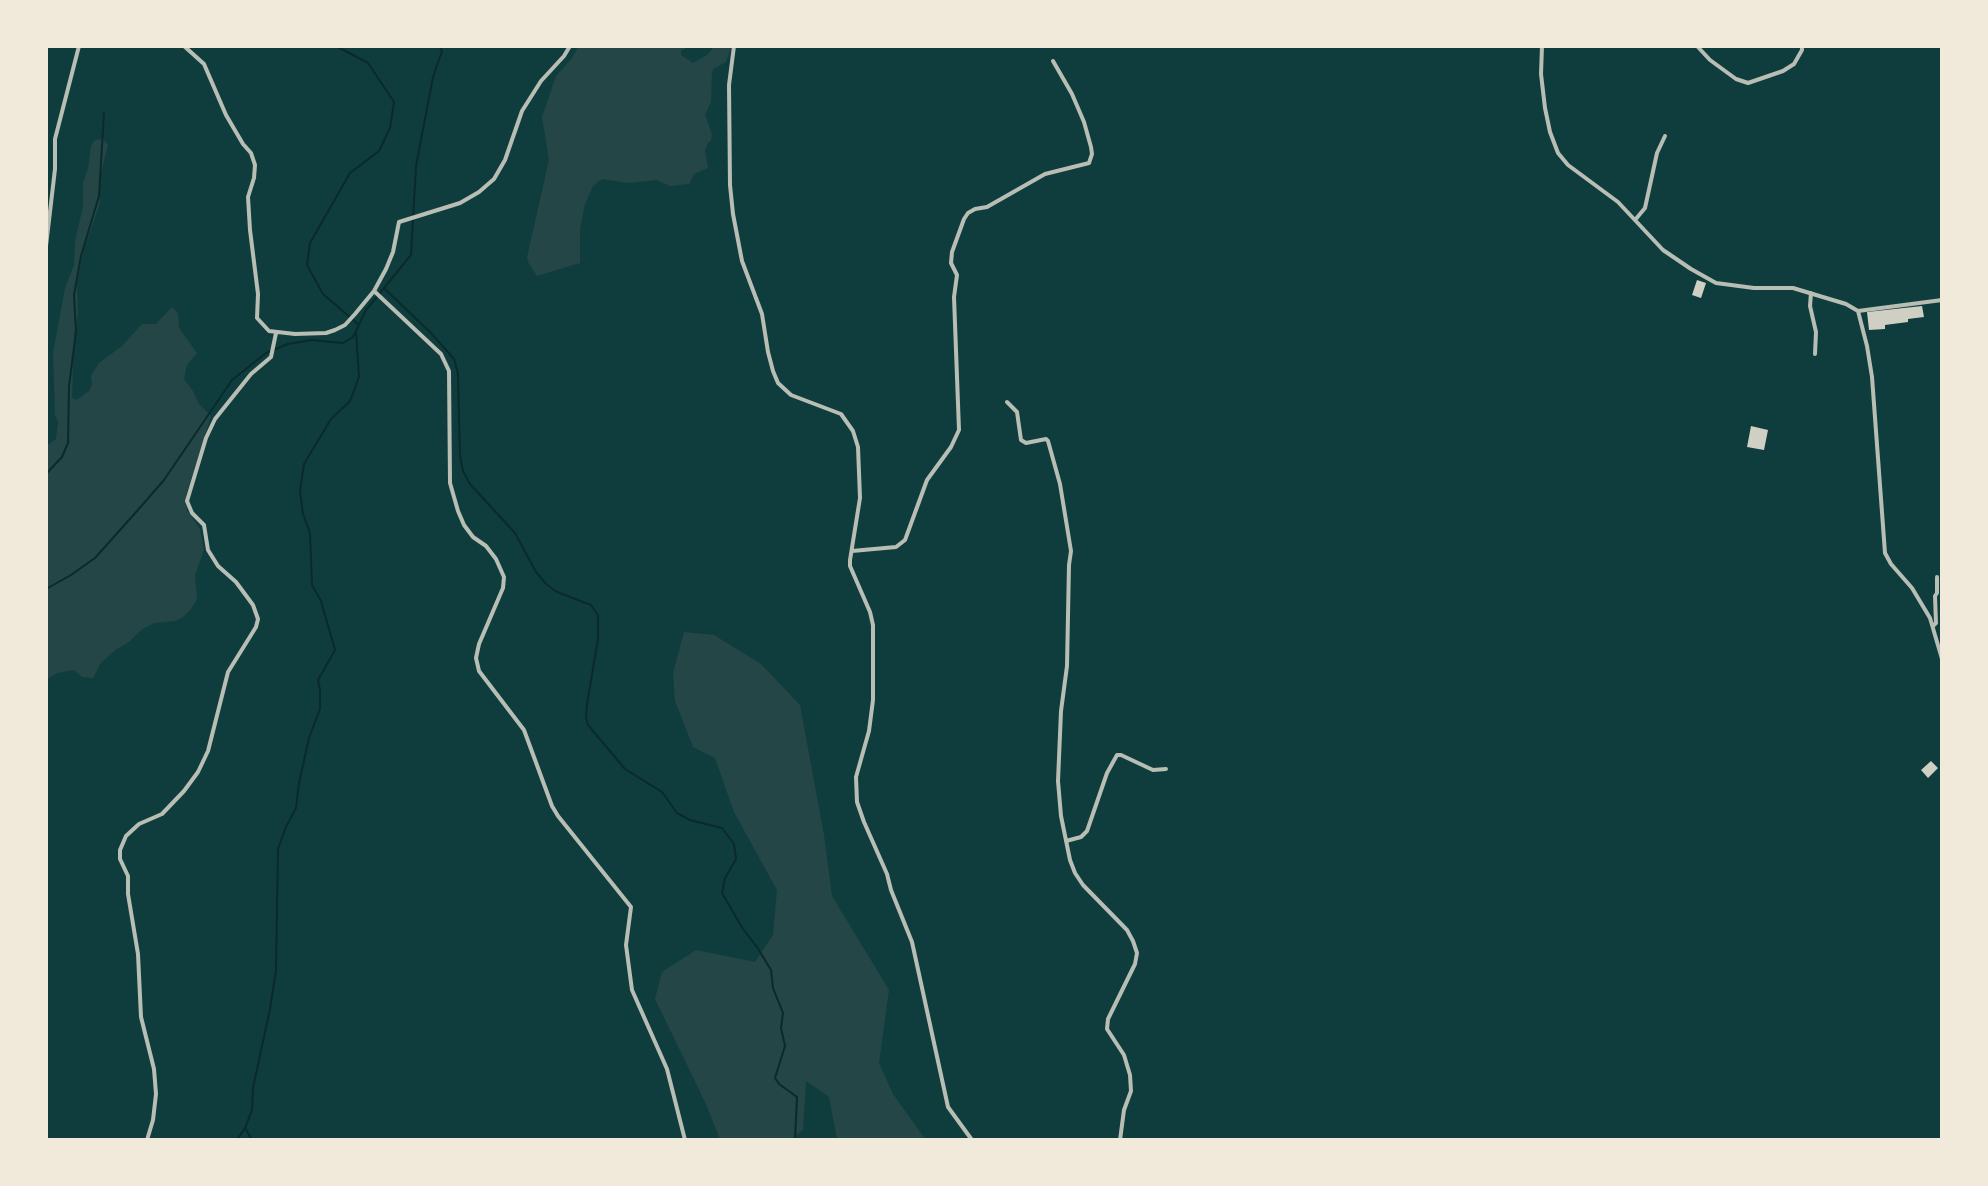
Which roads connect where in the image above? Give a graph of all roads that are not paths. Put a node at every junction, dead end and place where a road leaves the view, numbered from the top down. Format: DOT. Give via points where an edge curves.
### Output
graph roads {
  1 [pos="79,46"];
  2 [pos="184,46"];
  3 [pos="570,46"];
  4 [pos="734,46"];
  5 [pos="1542,46"];
  6 [pos="1697,46"];
  7 [pos="1802,46"];
  8 [pos="1053,61"];
  9 [pos="1665,136"];
  10 [pos="1635,220"];
  11 [pos="46,246"];
  12 [pos="375,292"];
  13 [pos="1810,293"];
  14 [pos="1941,300"];
  15 [pos="1858,311"];
  16 [pos="276,333"];
  17 [pos="1815,354"];
  18 [pos="1007,402"];
  19 [pos="852,551"];
  20 [pos="1937,577"];
  21 [pos="1933,627"];
  22 [pos="1941,659"];
  23 [pos="1166,769"];
  24 [pos="1066,841"];
  25 [pos="147,1140"];
  26 [pos="685,1140"];
  27 [pos="972,1140"];
  28 [pos="1120,1140"];
  1 -- 11 [label="street" via="55,139"];
  2 -- 16 [label="street" via="204,64 226,115 255,165 248,197 257,318 268,331"];
  3 -- 12 [label="street" via="522,111 494,179 459,204 398,223 393,252"];
  4 -- 19 [label="street" via="729,86 730,185 742,261 762,314 778,383 797,399 841,414 853,431 858,447 860,498"];
  5 -- 10 [label="street" via="1545,108 1558,153"];
  6 -- 7 [label="street" via="1748,83 1794,64"];
  8 -- 19 [label="street" via="1084,122 1092,154 1089,163 1045,174 987,207 975,209 964,219 951,263 957,275 954,297 959,430 927,480 905,540 896,546"];
  9 -- 10 [label="street" via="1657,153 1645,208"];
  10 -- 13 [label="street" via="1663,250 1716,283 1793,288"];
  12 -- 16 [label="street" via="345,325 326,333"];
  12 -- 26 [label="street" via="441,354 449,371 450,483 464,525 472,537 486,546 504,577 479,644 479,671 524,730 558,816 631,907 626,945 632,990 667,1069"];
  13 -- 15 [label="street"];
  13 -- 17 [label="street"];
  14 -- 15 [label="street"];
  15 -- 21 [label="street" via="1872,377 1885,553 1912,588"];
  16 -- 25 [label="street" via="271,357 251,374 214,419 187,501 204,525 208,550 218,566 254,605 256,627 228,672 208,751 198,772 162,814 139,824 126,836 120,850 128,876 138,954 141,1017 154,1069 156,1094"];
  18 -- 24 [label="street" via="1017,412 1021,440 1048,441 1071,551 1058,758 1059,803"];
  19 -- 27 [label="street" via="850,566 873,625 873,700 856,777 857,801 912,942 948,1107"];
  20 -- 21 [label="street"];
  21 -- 22 [label="street"];
  23 -- 24 [label="street" via="1153,770 1117,755 1087,831"];
  24 -- 28 [label="street" via="1075,873 1126,930 1137,953 1107,1029 1124,1055 1130,1075 1131,1091 1122,1117"];
}
